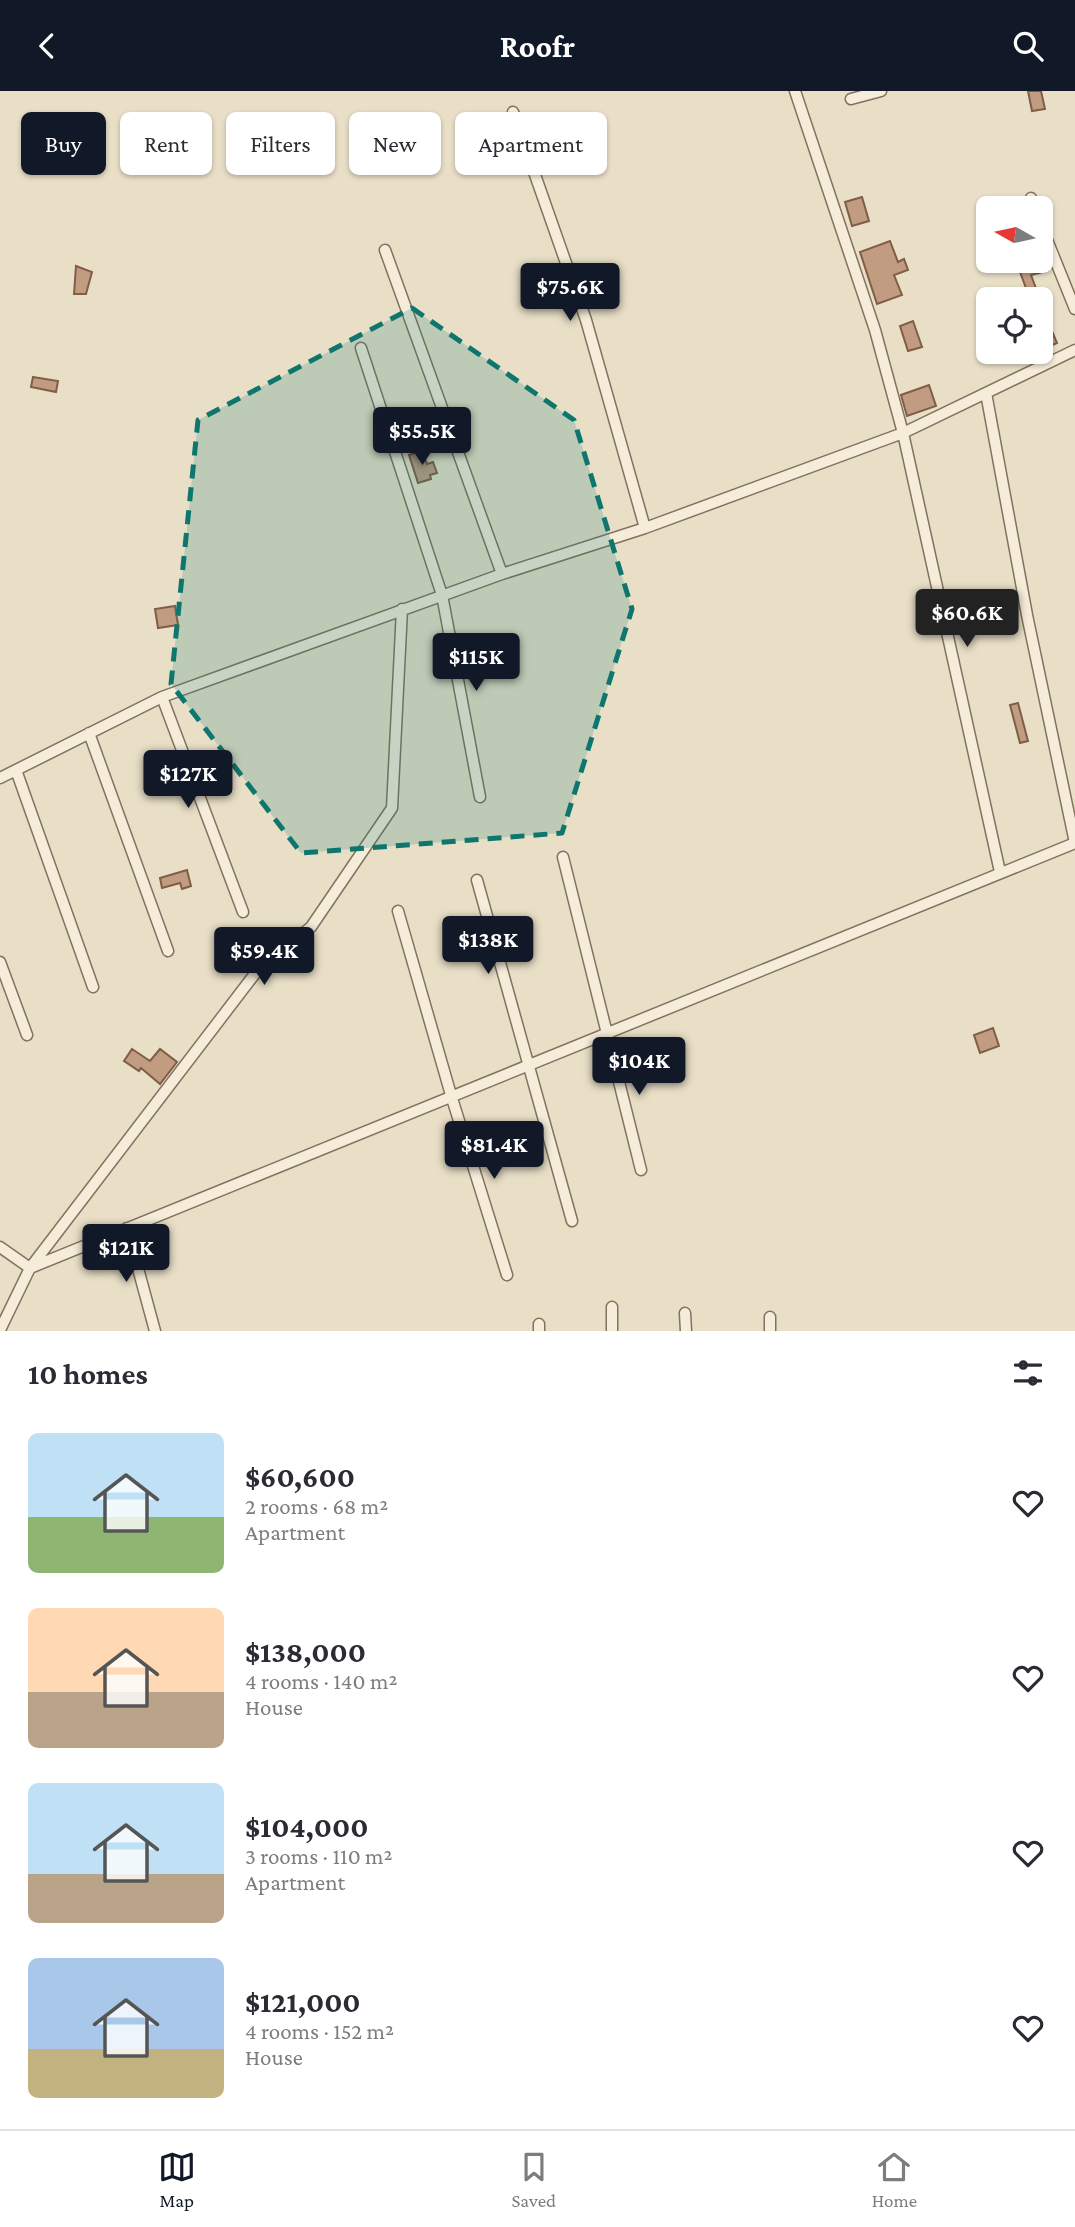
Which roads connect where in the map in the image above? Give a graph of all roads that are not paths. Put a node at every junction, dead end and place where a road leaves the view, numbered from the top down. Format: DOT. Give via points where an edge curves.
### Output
graph roads {
  1 [pos="794,91"];
  2 [pos="881,91"];
  3 [pos="851,99"];
  4 [pos="535,175"];
  5 [pos="385,250"];
  6 [pos="1054,257"];
  7 [pos="1075,309"];
  8 [pos="361,348"];
  9 [pos="1075,350"];
  10 [pos="986,393"];
  11 [pos="903,433"];
  12 [pos="645,528"];
  13 [pos="502,574"];
  14 [pos="442,595"];
  15 [pos="402,609"];
  16 [pos="162,697"];
  17 [pos="89,733"];
  18 [pos="16,770"];
  19 [pos="0,778"];
  20 [pos="480,797"];
  21 [pos="1075,843"];
  22 [pos="563,857"];
  23 [pos="1000,872"];
  24 [pos="477,880"];
  25 [pos="398,911"];
  26 [pos="243,912"];
  27 [pos="168,951"];
  28 [pos="0,962"];
  29 [pos="93,987"];
  30 [pos="606,1033"];
  31 [pos="27,1035"];
  32 [pos="529,1064"];
  33 [pos="452,1095"];
  34 [pos="641,1170"];
  35 [pos="572,1221"];
  36 [pos="127,1228"];
  37 [pos="0,1247"];
  38 [pos="30,1268"];
  39 [pos="507,1275"];
  40 [pos="612,1307"];
  41 [pos="685,1313"];
  42 [pos="770,1317"];
  43 [pos="0,1330"];
  44 [pos="155,1331"];
  45 [pos="612,1331"];
  46 [pos="686,1331"];
  47 [pos="771,1331"];
  1 -- 11 [label="street" via="875,330"];
  2 -- 3 [label="street"];
  4 -- 12 [label="street" via="586,320"];
  5 -- 13 [label="street"];
  6 -- 7 [label="street"];
  8 -- 14 [label="street"];
  9 -- 10 [label="street"];
  10 -- 11 [label="street"];
  10 -- 21 [label="street"];
  11 -- 12 [label="street"];
  11 -- 23 [label="street"];
  12 -- 13 [label="street"];
  13 -- 14 [label="street"];
  14 -- 15 [label="street"];
  14 -- 20 [label="street"];
  15 -- 16 [label="street"];
  15 -- 38 [label="street" via="392,808 311,927 257,971"];
  16 -- 17 [label="street"];
  16 -- 26 [label="street"];
  17 -- 18 [label="street"];
  17 -- 27 [label="street"];
  18 -- 19 [label="street"];
  18 -- 29 [label="street"];
  21 -- 23 [label="street"];
  22 -- 30 [label="street"];
  23 -- 30 [label="street"];
  24 -- 32 [label="street"];
  25 -- 33 [label="street"];
  28 -- 31 [label="street"];
  30 -- 32 [label="street"];
  30 -- 34 [label="street"];
  32 -- 33 [label="street"];
  32 -- 35 [label="street"];
  33 -- 36 [label="street"];
  33 -- 39 [label="street"];
  36 -- 38 [label="street"];
  36 -- 44 [label="street"];
  37 -- 38 [label="street"];
  38 -- 43 [label="street"];
  40 -- 45 [label="street"];
  41 -- 46 [label="street"];
  42 -- 47 [label="street"];
}
